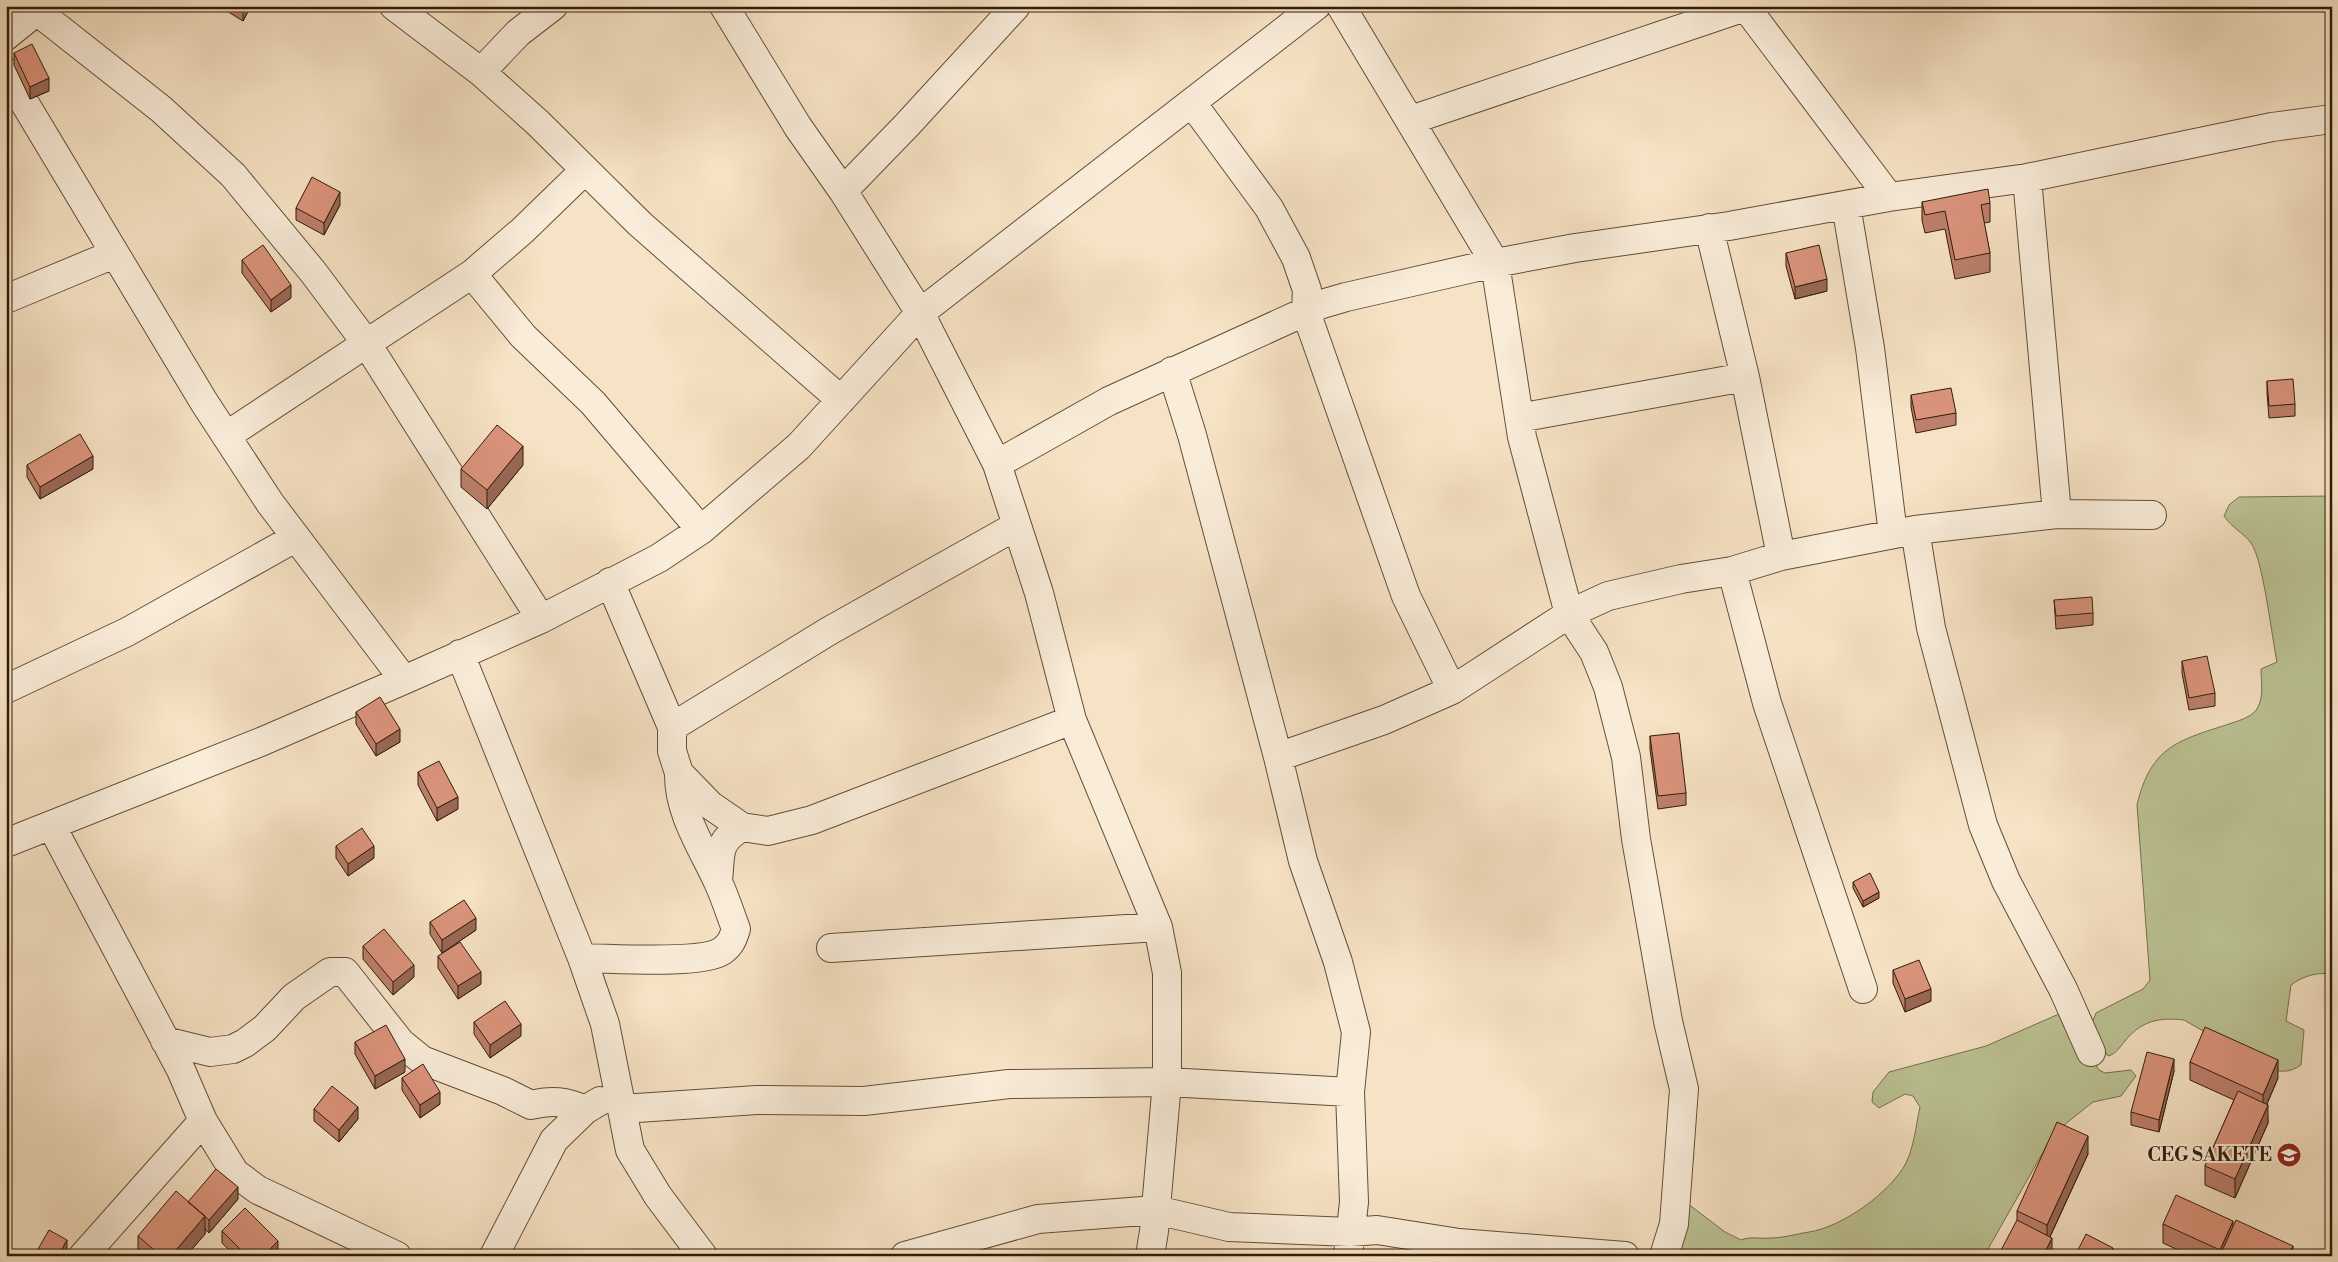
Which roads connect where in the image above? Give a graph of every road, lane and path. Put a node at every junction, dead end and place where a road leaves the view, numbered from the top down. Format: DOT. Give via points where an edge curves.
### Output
graph roads {
  1 [pos="394,6"];
  2 [pos="553,6"];
  3 [pos="724,6"];
  4 [pos="1016,6"];
  5 [pos="1316,6"];
  6 [pos="1341,6"];
  7 [pos="1745,6"];
  8 [pos="40,9"];
  9 [pos="6,36"];
  10 [pos="6,72"];
  11 [pos="481,72"];
  12 [pos="1192,102"];
  13 [pos="2332,118"];
  14 [pos="1410,120"];
  15 [pos="585,170"];
  16 [pos="2027,178"];
  17 [pos="843,191"];
  18 [pos="1889,197"];
  19 [pos="1846,205"];
  20 [pos="1709,228"];
  21 [pos="114,254"];
  22 [pos="1495,263"];
  23 [pos="472,274"];
  24 [pos="6,299"];
  25 [pos="1306,312"];
  26 [pos="920,313"];
  27 [pos="367,344"];
  28 [pos="1172,371"];
  29 [pos="1746,377"];
  30 [pos="841,400"];
  31 [pos="1519,418"];
  32 [pos="226,436"];
  33 [pos="997,464"];
  34 [pos="2057,514"];
  35 [pos="2152,515"];
  36 [pos="1016,526"];
  37 [pos="701,530"];
  38 [pos="1904,532"];
  39 [pos="295,538"];
  40 [pos="1781,556"];
  41 [pos="1732,571"];
  42 [pos="610,582"];
  43 [pos="1569,614"];
  44 [pos="541,619"];
  45 [pos="460,654"];
  46 [pos="404,680"];
  47 [pos="6,689"];
  48 [pos="1452,690"];
  49 [pos="1072,720"];
  50 [pos="672,727"];
  51 [pos="1278,757"];
  52 [pos="679,773"];
  53 [pos="51,825"];
  54 [pos="742,827"];
  55 [pos="6,843"];
  56 [pos="718,881"];
  57 [pos="1158,928"];
  58 [pos="831,948"];
  59 [pos="582,958"];
  60 [pos="1863,989"];
  61 [pos="165,1041"];
  62 [pos="2091,1052"];
  63 [pos="1168,1082"];
  64 [pos="1350,1092"];
  65 [pos="620,1100"];
  66 [pos="585,1110"];
  67 [pos="203,1121"];
  68 [pos="1156,1210"];
  69 [pos="1349,1244"];
  70 [pos="83,1256"];
  71 [pos="397,1256"];
  72 [pos="494,1256"];
  73 [pos="703,1256"];
  74 [pos="905,1256"];
  75 [pos="1150,1256"];
  76 [pos="1625,1256"];
  77 [pos="1664,1256"];
  1 -- 11 [label="street"];
  2 -- 11 [label="street" via="518,33"];
  3 -- 17 [label="street" via="798,127"];
  4 -- 17 [label="street"];
  5 -- 12 [label="street"];
  6 -- 14 [label="street"];
  7 -- 14 [label="street"];
  7 -- 18 [label="street"];
  8 -- 9 [label="street"];
  8 -- 27 [label="street" via="161,110 232,175 313,272"];
  10 -- 21 [label="street"];
  11 -- 15 [label="street"];
  12 -- 25 [label="street" via="1269,208 1296,258 1307,290"];
  12 -- 26 [label="street"];
  13 -- 16 [label="street" via="2272,127"];
  14 -- 22 [label="street"];
  15 -- 23 [label="street"];
  15 -- 30 [label="street" via="640,224"];
  16 -- 18 [label="street"];
  16 -- 34 [label="street"];
  17 -- 26 [label="street"];
  18 -- 19 [label="street"];
  19 -- 20 [label="street"];
  19 -- 38 [label="street"];
  20 -- 22 [label="street"];
  20 -- 29 [label="street"];
  21 -- 24 [label="street"];
  21 -- 32 [label="street"];
  22 -- 25 [label="street" via="1322,304"];
  22 -- 31 [label="street"];
  23 -- 27 [label="street"];
  23 -- 37 [label="street" via="523,336 593,403"];
  25 -- 28 [label="street"];
  25 -- 48 [label="street" via="1406,596"];
  26 -- 30 [label="street"];
  26 -- 33 [label="street"];
  27 -- 32 [label="street"];
  27 -- 44 [label="street"];
  28 -- 33 [label="street" via="1110,400"];
  28 -- 51 [label="street"];
  29 -- 31 [label="street"];
  29 -- 40 [label="street"];
  30 -- 37 [label="street" via="799,446"];
  31 -- 43 [label="street"];
  32 -- 39 [label="street"];
  33 -- 36 [label="street"];
  34 -- 35 [label="street"];
  34 -- 38 [label="street"];
  36 -- 49 [label="street" via="1038,593"];
  36 -- 50 [label="street" via="829,632"];
  37 -- 42 [label="street" via="660,558"];
  38 -- 40 [label="street"];
  38 -- 62 [label="street" via="1983,825 2006,881 2063,990"];
  39 -- 46 [label="street"];
  39 -- 47 [label="street" via="127,632"];
  40 -- 41 [label="street"];
  41 -- 43 [label="street" via="1608,596"];
  41 -- 60 [label="street" via="1766,703"];
  42 -- 44 [label="street"];
  42 -- 50 [label="street"];
  43 -- 48 [label="street"];
  43 -- 77 [label="street" via="1594,652 1608,687 1626,757 1636,839 1666,1012 1684,1090 1674,1224"];
  44 -- 45 [label="street"];
  45 -- 46 [label="street"];
  45 -- 59 [label="street"];
  46 -- 53 [label="street" via="263,741"];
  48 -- 51 [label="street" via="1384,720"];
  49 -- 54 [label="street" via="812,820 768,831"];
  49 -- 57 [label="street"];
  50 -- 52 [label="street" via="672,750"];
  51 -- 64 [label="street" via="1303,860 1338,962 1356,1032"];
  52 -- 54 [label="street" via="710,805"];
  52 -- 56 [label="street" via="679,792 698,844"];
  53 -- 55 [label="street"];
  53 -- 61 [label="street"];
  54 -- 56 [label="street" via="728,835 722,847"];
  56 -- 59 [label="street" via="736,929 732,942 720,952 701,958"];
  57 -- 58 [label="street"];
  57 -- 63 [label="street" via="1167,973"];
  59 -- 65 [label="street" via="605,1024"];
  61 -- 66 [label="street" via="210,1052 233,1049 258,1033 294,997 330,972 345,972 401,1043 422,1060 531,1105 548,1101 572,1103"];
  61 -- 67 [label="street"];
  63 -- 64 [label="street"];
  63 -- 65 [label="street" via="1009,1084 864,1102"];
  63 -- 68 [label="street"];
  64 -- 69 [label="street" via="1354,1202"];
  65 -- 66 [label="street"];
  65 -- 73 [label="street" via="630,1150 658,1196"];
  66 -- 72 [label="street" via="554,1140"];
  67 -- 70 [label="street"];
  67 -- 71 [label="street" via="235,1173 258,1190"];
  68 -- 69 [label="street" via="1228,1227"];
  68 -- 74 [label="street" via="1038,1219"];
  68 -- 75 [label="street"];
  69 -- 76 [label="street" via="1377,1230 1459,1242"];
}
